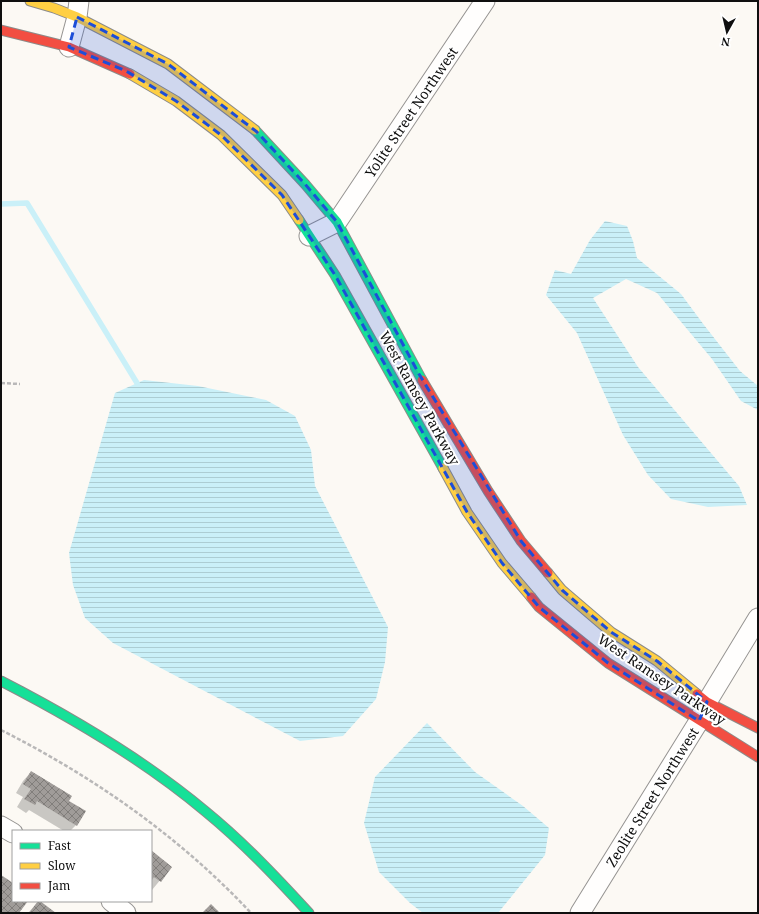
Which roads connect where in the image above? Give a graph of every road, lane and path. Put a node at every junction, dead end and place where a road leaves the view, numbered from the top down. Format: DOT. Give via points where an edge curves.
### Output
graph roads {
  1 [pos="30,1"];
  2 [pos="485,1"];
  3 [pos="78,9"];
  4 [pos="1,30"];
  5 [pos="69,47"];
  6 [pos="337,222"];
  7 [pos="309,236"];
  8 [pos="1,383"];
  9 [pos="20,384"];
  10 [pos="758,618"];
  11 [pos="1,682"];
  12 [pos="708,702"];
  13 [pos="699,721"];
  14 [pos="758,728"];
  15 [pos="1,730"];
  16 [pos="758,757"];
  17 [pos="1,826"];
  18 [pos="12,832"];
  19 [pos="112,902"];
  20 [pos="126,913"];
  21 [pos="251,913"];
  22 [pos="309,913"];
  23 [pos="580,913"];
  1 -- 3 [label="street, West Ramsey Parkway" via="54,8"];
  2 -- 6 [label="street, Yolite Street Northwest"];
  3 -- 5 [label="street"];
  3 -- 6 [label="street, West Ramsey Parkway" via="168,64 257,132"];
  4 -- 5 [label="street, West Ramsey Parkway"];
  5 -- 7 [label="street, West Ramsey Parkway" via="126,71 176,101 221,135 282,195"];
  6 -- 7 [label="street"];
  6 -- 12 [label="street, West Ramsey Parkway" via="419,374 488,491 521,541 562,590 611,632 657,661"];
  7 -- 13 [label="street, West Ramsey Parkway" via="335,274 467,512 502,563 539,607 602,658"];
  8 -- 9 [label="path"];
  10 -- 12 [label="street, Zeolite Street Northwest"];
  11 -- 22 [label="street" via="79,722 131,754 173,785 250,849"];
  12 -- 13 [label="street, Zeolite Street Northwest"];
  12 -- 14 [label="street, West Ramsey Parkway"];
  13 -- 16 [label="street, West Ramsey Parkway"];
  13 -- 23 [label="street, Zeolite Street Northwest"];
  15 -- 21 [label="path" via="64,763 142,816 205,868"];
  17 -- 18 [label="street"];
  19 -- 20 [label="street"];
}
